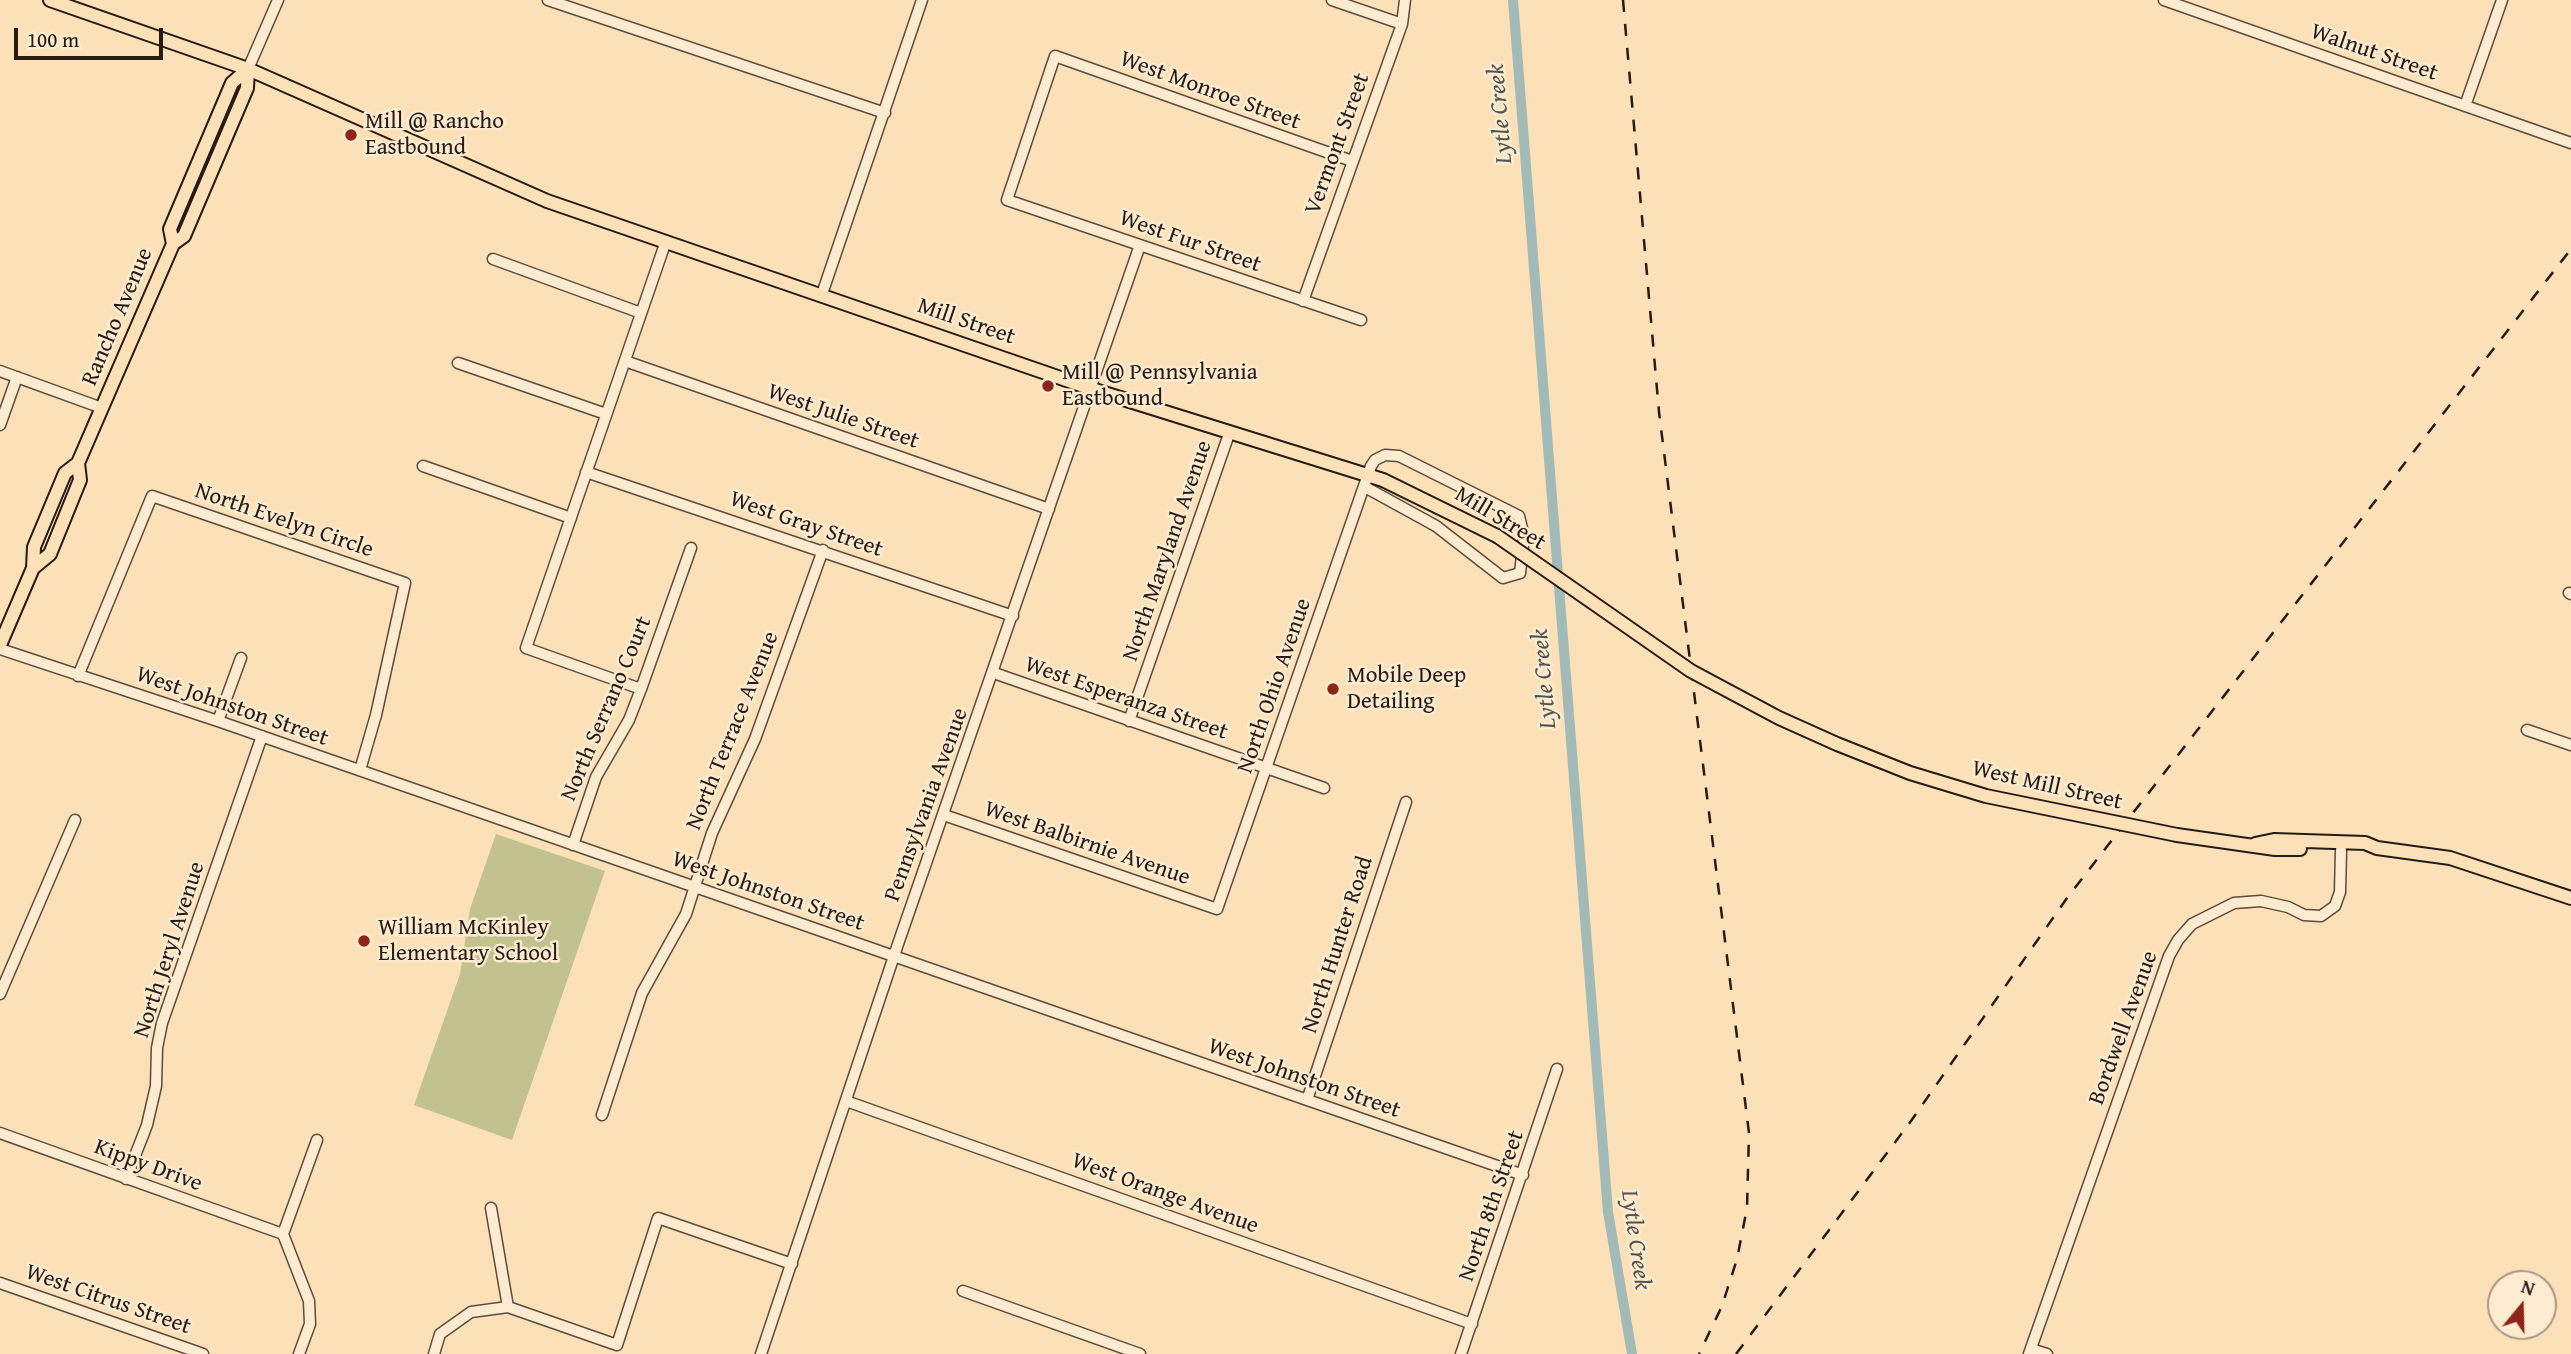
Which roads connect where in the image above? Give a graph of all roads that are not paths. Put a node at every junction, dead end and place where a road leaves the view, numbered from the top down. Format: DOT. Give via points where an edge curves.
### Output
graph roads {
  1 [pos="50,0"];
  2 [pos="278,0"];
  3 [pos="548,0"];
  4 [pos="922,0"];
  5 [pos="1332,0"];
  6 [pos="1405,0"];
  7 [pos="2164,0"];
  8 [pos="2502,0"];
  9 [pos="1402,24"];
  10 [pos="248,69"];
  11 [pos="2465,106"];
  12 [pos="885,113"];
  13 [pos="2571,143"];
  14 [pos="1352,162"];
  15 [pos="1007,200"];
  16 [pos="666,240"];
  17 [pos="1140,245"];
  18 [pos="494,259"];
  19 [pos="822,294"];
  20 [pos="1303,301"];
  21 [pos="641,313"];
  22 [pos="1361,320"];
  23 [pos="625,361"];
  24 [pos="458,363"];
  25 [pos="0,371"];
  26 [pos="17,377"];
  27 [pos="1092,388"];
  28 [pos="102,408"];
  29 [pos="606,414"];
  30 [pos="0,425"];
  31 [pos="1229,434"];
  32 [pos="423,466"];
  33 [pos="586,472"];
  34 [pos="1367,481"];
  35 [pos="1049,509"];
  36 [pos="571,518"];
  37 [pos="691,548"];
  38 [pos="823,550"];
  39 [pos="1013,616"];
  40 [pos="0,647"];
  41 [pos="241,658"];
  42 [pos="994,673"];
  43 [pos="78,676"];
  44 [pos="641,689"];
  45 [pos="218,721"];
  46 [pos="1129,721"];
  47 [pos="2527,730"];
  48 [pos="262,736"];
  49 [pos="1837,744"];
  50 [pos="2571,745"];
  51 [pos="1267,768"];
  52 [pos="360,770"];
  53 [pos="1324,788"];
  54 [pos="1406,802"];
  55 [pos="944,815"];
  56 [pos="75,820"];
  57 [pos="2255,844"];
  58 [pos="573,845"];
  59 [pos="2377,848"];
  60 [pos="2341,850"];
  61 [pos="694,887"];
  62 [pos="2571,898"];
  63 [pos="1217,909"];
  64 [pos="894,956"];
  65 [pos="4,971"];
  66 [pos="0,994"];
  67 [pos="1557,1069"];
  68 [pos="1307,1100"];
  69 [pos="846,1101"];
  70 [pos="602,1115"];
  71 [pos="0,1133"];
  72 [pos="317,1140"];
  73 [pos="1523,1175"];
  74 [pos="126,1179"];
  75 [pos="491,1208"];
  76 [pos="283,1234"];
  77 [pos="792,1264"];
  78 [pos="0,1283"];
  79 [pos="963,1291"];
  80 [pos="508,1307"];
  81 [pos="1472,1324"];
  82 [pos="2030,1351"];
  83 [pos="203,1354"];
  84 [pos="299,1354"];
  85 [pos="435,1354"];
  86 [pos="761,1354"];
  87 [pos="1140,1354"];
  88 [pos="1461,1354"];
  89 [pos="2047,1354"];
  1 -- 10 [label="main road, Mill Street"];
  2 -- 10 [label="street"];
  3 -- 12 [label="street"];
  4 -- 12 [label="street"];
  5 -- 9 [label="street"];
  6 -- 9 [label="street, Vermont Street"];
  7 -- 11 [label="street, Walnut Street"];
  8 -- 11 [label="street"];
  9 -- 14 [label="street, Vermont Street"];
  10 -- 16 [label="main road, Mill Street" via="503,184"];
  10 -- 28 [label="main road, Rancho Avenue" via="247,88 184,236 173,244"];
  11 -- 13 [label="street, Walnut Street"];
  12 -- 19 [label="street"];
  14 -- 15 [label="street, West Monroe Street" via="1055,56"];
  14 -- 20 [label="street, Vermont Street"];
  15 -- 17 [label="street, West Fur Street"];
  16 -- 19 [label="main road, Mill Street"];
  16 -- 21 [label="street"];
  17 -- 20 [label="street, West Fur Street"];
  17 -- 27 [label="street, Pennsylvania Avenue"];
  18 -- 21 [label="street"];
  19 -- 27 [label="main road, Mill Street"];
  20 -- 22 [label="street, West Fur Street"];
  21 -- 23 [label="street"];
  23 -- 29 [label="street"];
  23 -- 35 [label="street, West Julie Street"];
  24 -- 29 [label="street"];
  25 -- 26 [label="street"];
  26 -- 28 [label="street"];
  26 -- 30 [label="street"];
  27 -- 31 [label="main road, Mill Street"];
  27 -- 35 [label="street, Pennsylvania Avenue"];
  28 -- 40 [label="main road, Rancho Avenue" via="78,463 80,480 50,554 33,568"];
  29 -- 33 [label="street"];
  31 -- 34 [label="main road, Mill Street"];
  31 -- 46 [label="street, North Maryland Avenue"];
  32 -- 36 [label="street"];
  33 -- 36 [label="street"];
  33 -- 38 [label="street, West Gray Street"];
  34 -- 34 [label="street" via="1375,460 1391,454 1519,516 1524,537 1520,573 1503,578"];
  34 -- 49 [label="main road, Mill Street, bridge" via="1497,536 1691,671"];
  34 -- 51 [label="street, North Ohio Avenue"];
  35 -- 39 [label="street, Pennsylvania Avenue"];
  36 -- 44 [label="street" via="526,648"];
  37 -- 44 [label="street, North Serrano Court"];
  38 -- 39 [label="street, West Gray Street"];
  38 -- 61 [label="street, North Terrace Avenue" via="755,739 712,833"];
  39 -- 42 [label="street, Pennsylvania Avenue"];
  40 -- 43 [label="street, West Johnston Street"];
  41 -- 45 [label="street"];
  42 -- 46 [label="street, West Esperanza Street"];
  42 -- 55 [label="street, Pennsylvania Avenue"];
  43 -- 45 [label="street, West Johnston Street"];
  43 -- 52 [label="street, North Evelyn Circle" via="152,496 405,583"];
  44 -- 58 [label="street, North Serrano Court" via="597,777"];
  45 -- 48 [label="street, West Johnston Street"];
  46 -- 51 [label="street, West Esperanza Street"];
  47 -- 50 [label="street"];
  48 -- 52 [label="street, West Johnston Street"];
  48 -- 74 [label="street, North Jeryl Avenue" via="162,1023 147,1125"];
  49 -- 57 [label="main road, West Mill Street, bridge" via="1910,773 2057,813"];
  51 -- 53 [label="street, West Esperanza Street"];
  51 -- 63 [label="street, North Ohio Avenue"];
  52 -- 58 [label="street, West Johnston Street"];
  54 -- 68 [label="street, North Hunter Road"];
  55 -- 63 [label="street, West Balbirnie Avenue"];
  55 -- 64 [label="street, Pennsylvania Avenue"];
  56 -- 65 [label="street"];
  57 -- 59 [label="main road, West Mill Street" via="2274,840 2365,843"];
  57 -- 60 [label="main road, West Mill Street" via="2275,849"];
  58 -- 61 [label="street, West Johnston Street"];
  59 -- 60 [label="main road, West Mill Street"];
  59 -- 62 [label="main road, West Mill Street" via="2450,858"];
  60 -- 82 [label="street, Bordwell Avenue" via="2340,892 2335,906 2320,916 2262,901 2234,903 2192,924 2178,940"];
  61 -- 64 [label="street, West Johnston Street"];
  61 -- 70 [label="street, North Terrace Avenue" via="678,932 642,993"];
  64 -- 68 [label="street, West Johnston Street"];
  64 -- 69 [label="street, Pennsylvania Avenue"];
  65 -- 66 [label="street"];
  67 -- 73 [label="street, North 8th Street"];
  68 -- 73 [label="street, West Johnston Street"];
  69 -- 77 [label="street, Pennsylvania Avenue"];
  69 -- 81 [label="street, West Orange Avenue"];
  71 -- 74 [label="street, Kippy Drive"];
  72 -- 76 [label="street"];
  73 -- 81 [label="street, North 8th Street"];
  74 -- 76 [label="street, Kippy Drive"];
  75 -- 80 [label="street"];
  76 -- 84 [label="street" via="310,1301 310,1324"];
  77 -- 80 [label="street" via="658,1218 617,1345"];
  77 -- 86 [label="street, Pennsylvania Avenue"];
  78 -- 83 [label="street, West Citrus Street"];
  79 -- 87 [label="street"];
  80 -- 85 [label="street" via="471,1312 440,1334"];
  81 -- 88 [label="street, North 8th Street"];
  82 -- 89 [label="street"];
}
